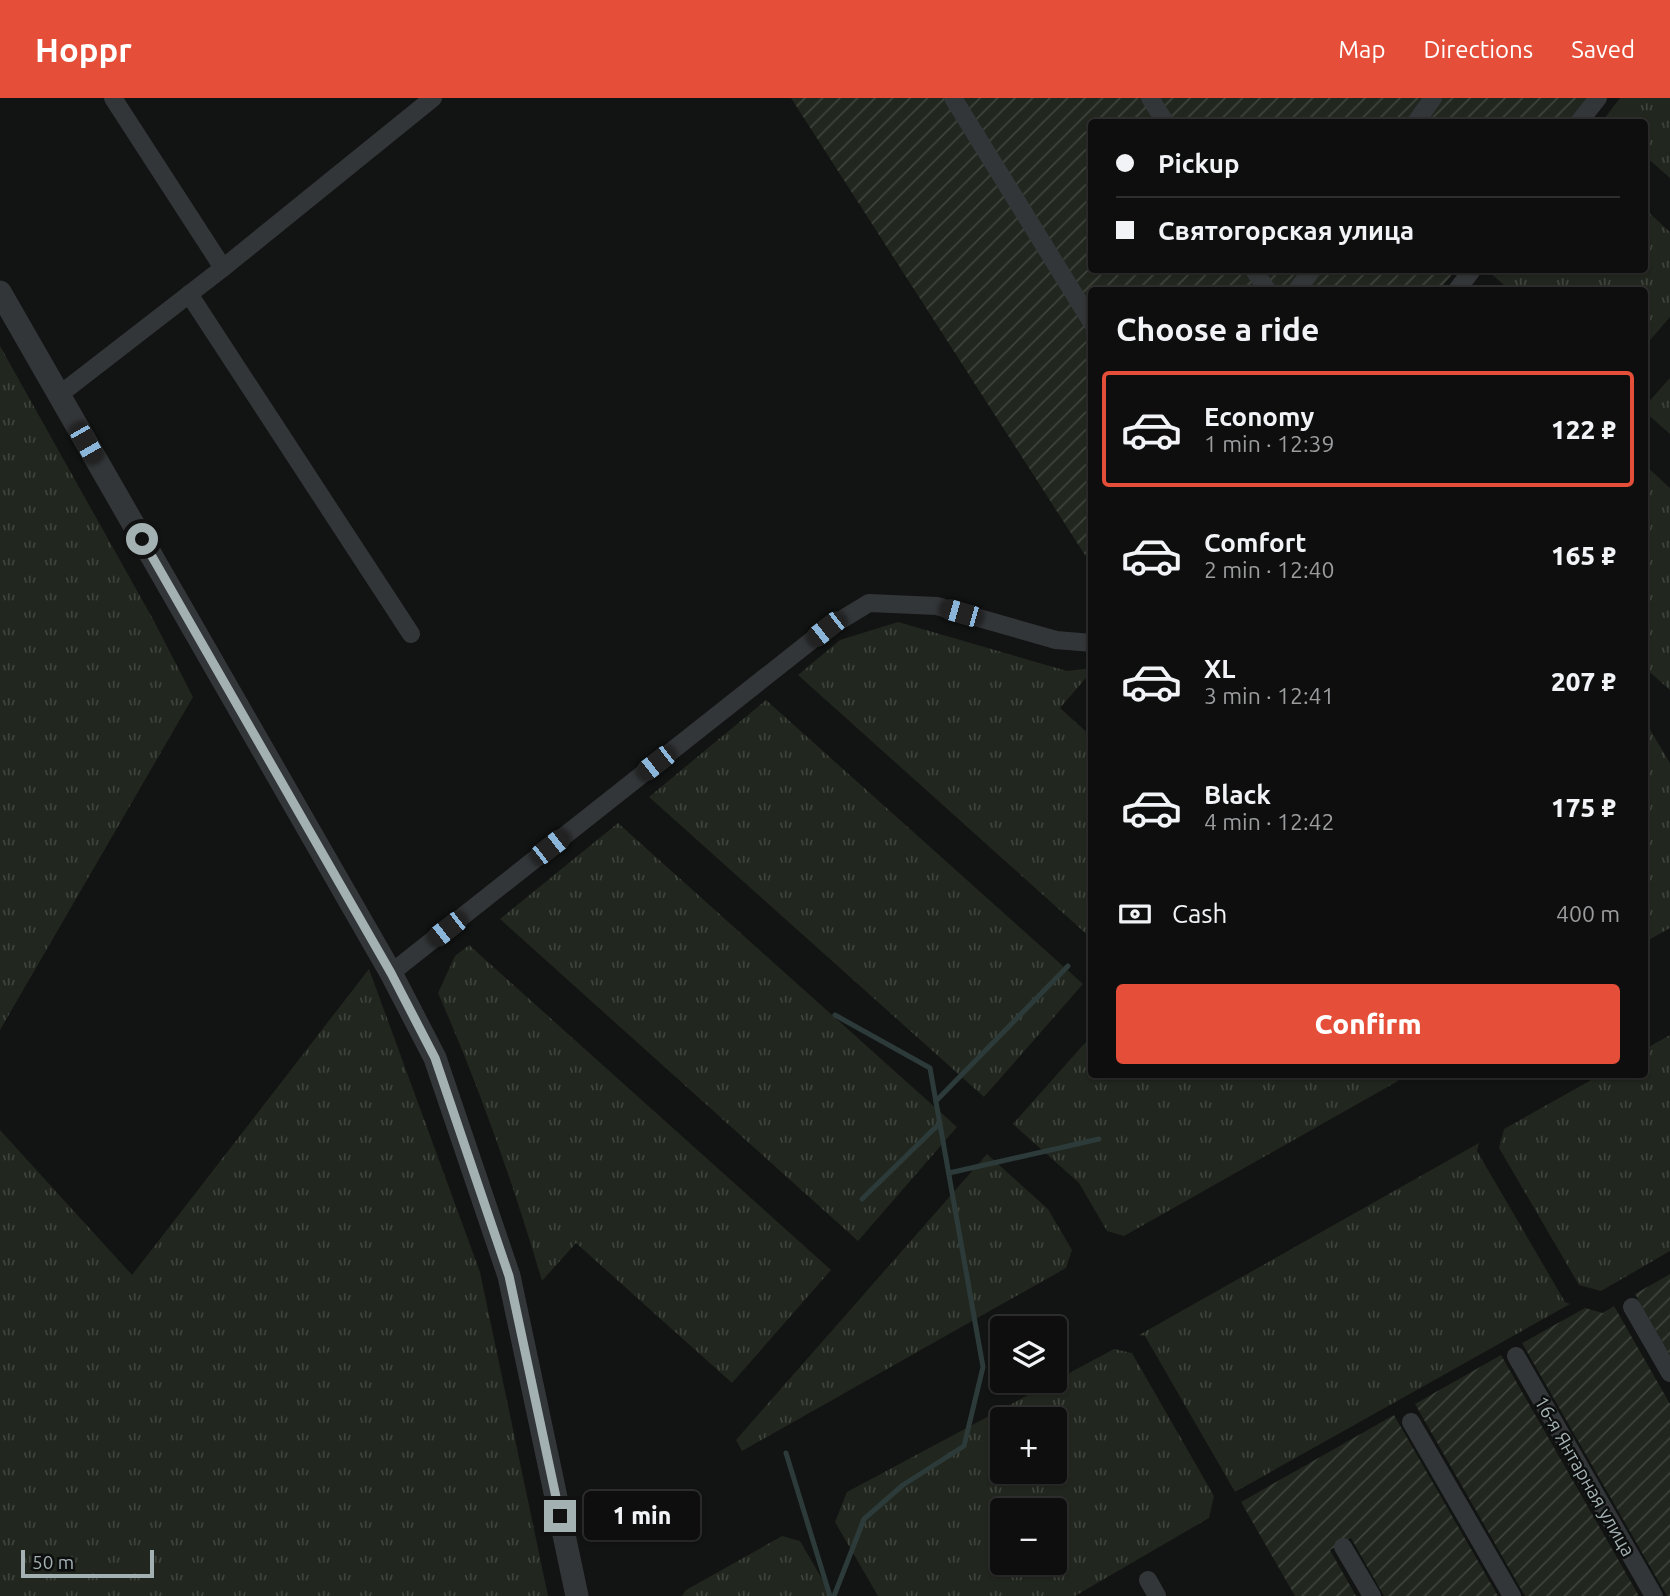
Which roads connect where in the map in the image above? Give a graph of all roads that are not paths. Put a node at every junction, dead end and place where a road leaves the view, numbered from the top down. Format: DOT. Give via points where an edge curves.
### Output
graph roads {
  1 [pos="113,98"];
  2 [pos="433,98"];
  3 [pos="953,98"];
  4 [pos="1150,98"];
  5 [pos="1433,98"];
  6 [pos="1598,98"];
  7 [pos="1163,119"];
  8 [pos="1418,119"];
  9 [pos="1581,119"];
  10 [pos="223,268"];
  11 [pos="0,292"];
  12 [pos="189,295"];
  13 [pos="1088,317"];
  14 [pos="59,395"];
  15 [pos="411,634"];
  16 [pos="1088,643"];
  17 [pos="391,973"];
  18 [pos="1632,1307"];
  19 [pos="1516,1356"];
  20 [pos="1670,1373"];
  21 [pos="1411,1422"];
  22 [pos="1343,1546"];
  23 [pos="577,1596"];
  24 [pos="1372,1596"];
  25 [pos="1512,1596"];
  26 [pos="1654,1596"];
  1 -- 10 [label="street"];
  2 -- 10 [label="street"];
  3 -- 13 [label="street"];
  4 -- 7 [label="street"];
  5 -- 8 [label="street"];
  6 -- 9 [label="street"];
  10 -- 12 [label="street"];
  11 -- 14 [label="street"];
  12 -- 14 [label="street"];
  12 -- 15 [label="street"];
  14 -- 17 [label="street"];
  16 -- 17 [label="street" via="1056,640 937,607 869,603 826,629"];
  17 -- 23 [label="street" via="435,1058 509,1276"];
  18 -- 20 [label="street"];
  19 -- 26 [label="street, 16-я Янтарная улица"];
  21 -- 25 [label="street"];
  22 -- 24 [label="street"];
}
